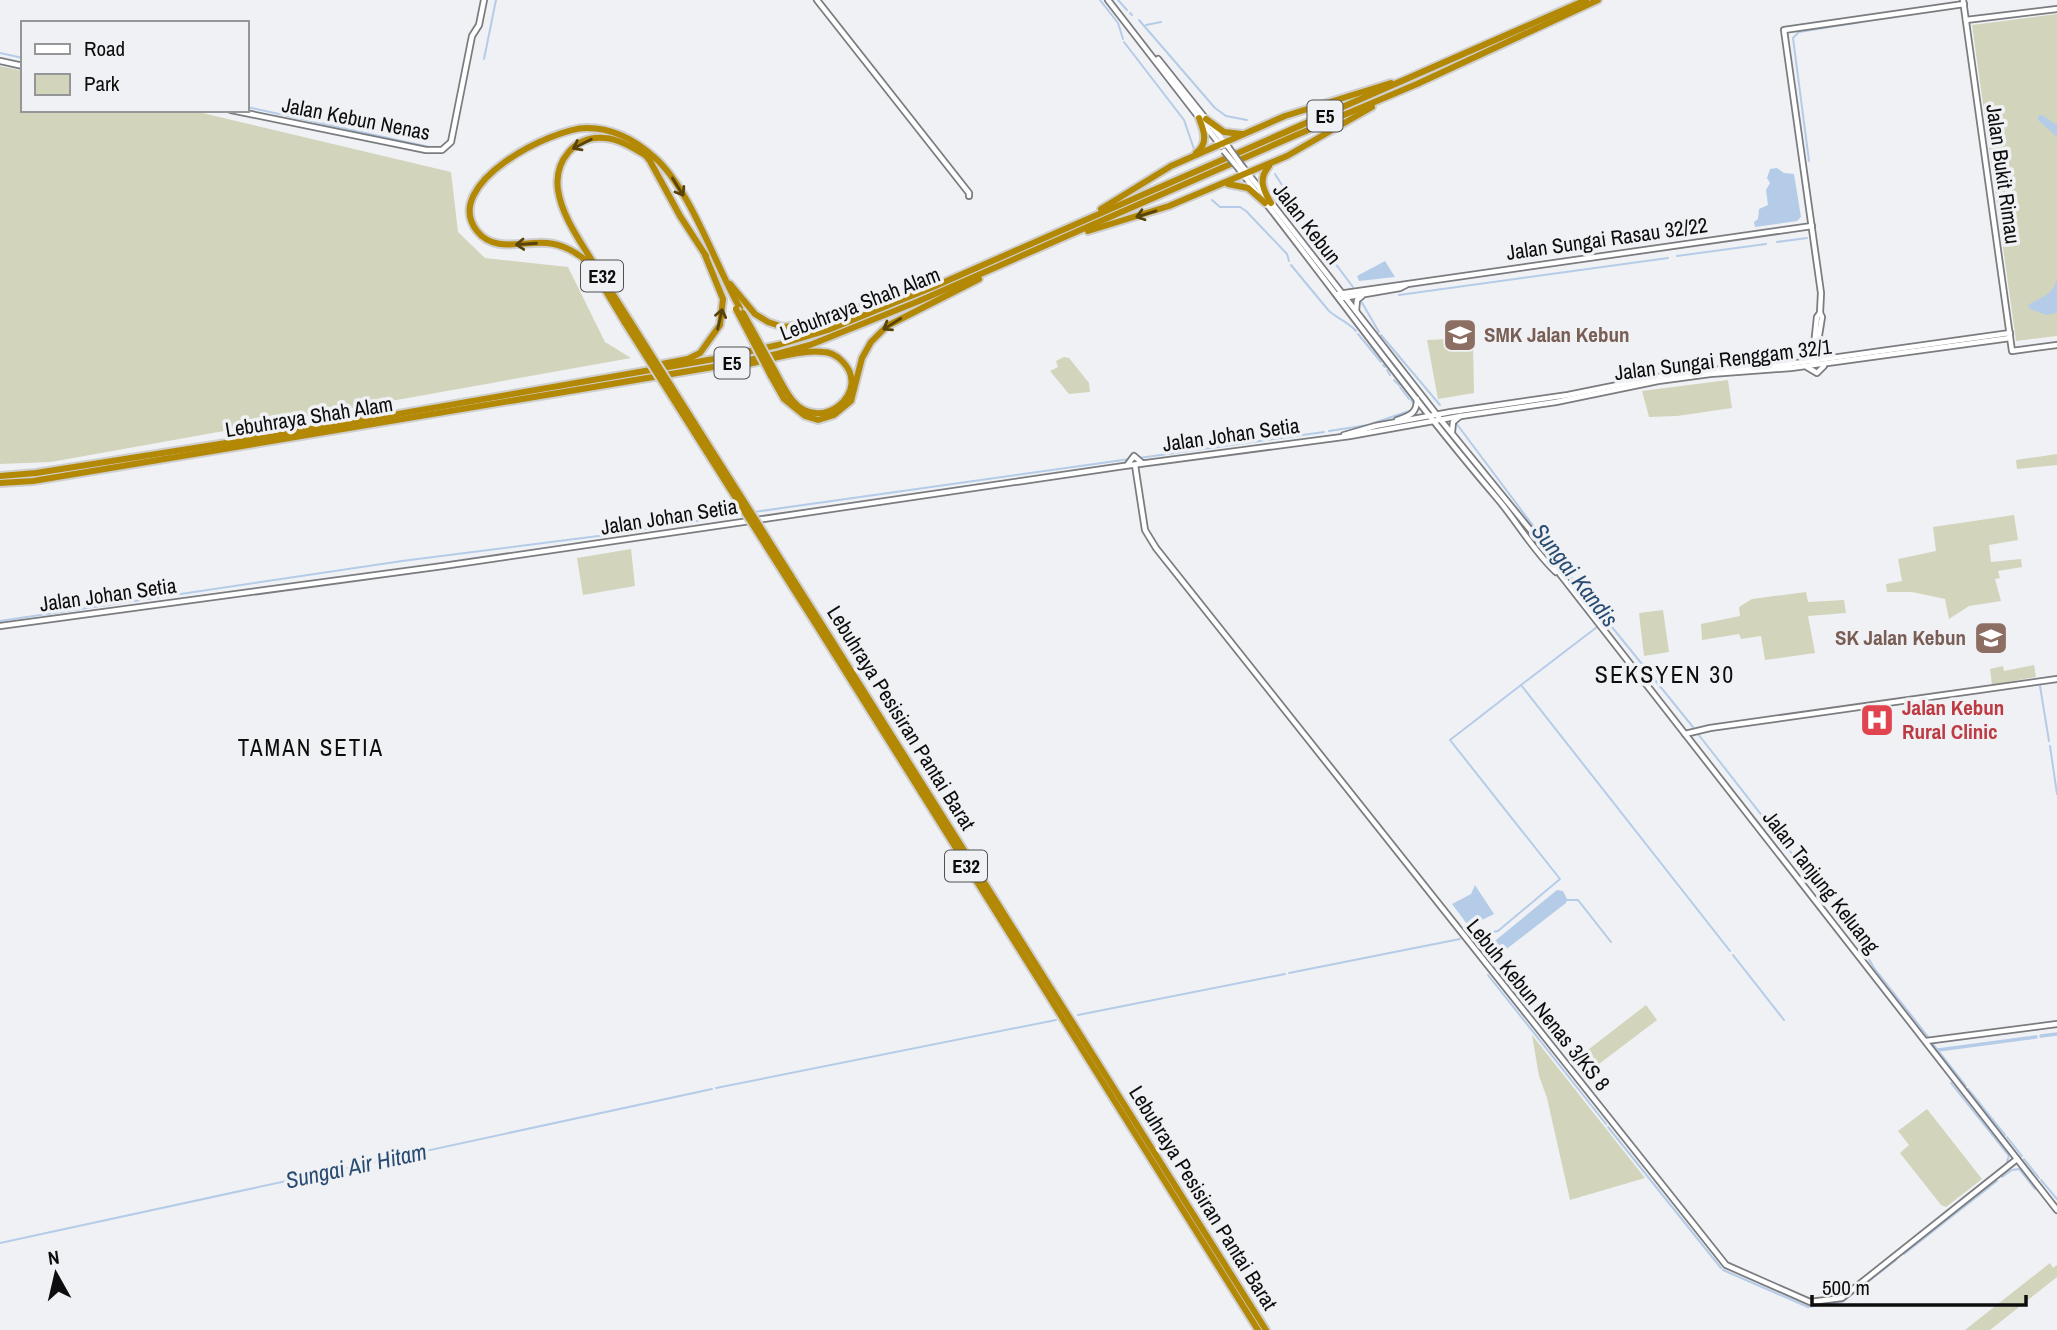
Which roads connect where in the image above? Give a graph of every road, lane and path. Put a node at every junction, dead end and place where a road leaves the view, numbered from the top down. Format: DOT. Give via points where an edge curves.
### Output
graph roads {
  1 [pos="484,0"];
  2 [pos="817,0"];
  3 [pos="1108,0"];
  4 [pos="1586,0"];
  5 [pos="1598,0"];
  6 [pos="1964,2"];
  7 [pos="2057,9"];
  8 [pos="1966,20"];
  9 [pos="0,61"];
  10 [pos="21,66"];
  11 [pos="1422,72"];
  12 [pos="1418,84"];
  13 [pos="241,112"];
  14 [pos="1202,119"];
  15 [pos="608,134"];
  16 [pos="1245,134"];
  17 [pos="1224,147"];
  18 [pos="645,155"];
  19 [pos="1192,157"];
  20 [pos="1276,161"];
  21 [pos="1243,171"];
  22 [pos="1221,184"];
  23 [pos="969,197"];
  24 [pos="1268,203"];
  25 [pos="1812,226"];
  26 [pos="1062,230"];
  27 [pos="1040,249"];
  28 [pos="705,255"];
  29 [pos="716,262"];
  30 [pos="990,262"];
  31 [pos="1335,285"];
  32 [pos="1406,285"];
  33 [pos="1356,290"];
  34 [pos="1366,294"];
  35 [pos="1340,296"];
  36 [pos="738,309"];
  37 [pos="1357,315"];
  38 [pos="627,322"];
  39 [pos="2008,324"];
  40 [pos="2002,335"];
  41 [pos="2010,336"];
  42 [pos="1968,342"];
  43 [pos="2057,345"];
  44 [pos="1924,347"];
  45 [pos="1816,348"];
  46 [pos="1830,359"];
  47 [pos="1815,361"];
  48 [pos="1803,365"];
  49 [pos="774,374"];
  50 [pos="637,379"];
  51 [pos="530,391"];
  52 [pos="1585,393"];
  53 [pos="1417,400"];
  54 [pos="1428,404"];
  55 [pos="1451,412"];
  56 [pos="1461,416"];
  57 [pos="1435,418"];
  58 [pos="1379,425"];
  59 [pos="1343,436"];
  60 [pos="1453,436"];
  61 [pos="1144,463"];
  62 [pos="1135,465"];
  63 [pos="1124,466"];
  64 [pos="0,476"];
  65 [pos="1137,478"];
  66 [pos="0,483"];
  67 [pos="1535,542"];
  68 [pos="817,622"];
  69 [pos="0,626"];
  70 [pos="2057,679"];
  71 [pos="1685,734"];
  72 [pos="2057,1024"];
  73 [pos="1925,1041"];
  74 [pos="2009,1148"];
  75 [pos="2017,1159"];
  76 [pos="2010,1165"];
  77 [pos="2025,1169"];
  78 [pos="2057,1210"];
  79 [pos="1258,1330"];
  80 [pos="1266,1330"];
  1 -- 13 [label="main road, Jalan Kebun Nenas" via="472,36 452,142 442,150"];
  2 -- 23 [label="main road"];
  3 -- 14 [label="main road, Jalan Kebun"];
  4 -- 11 [label="highway, Lebuhraya Shah Alam / E5"];
  5 -- 12 [label="highway, Lebuhraya Shah Alam / E5"];
  6 -- 8 [label="main road, Jalan Bukit Rimau"];
  6 -- 25 [label="main road, Jalan Sungai Renggam 32/1" via="1784,30"];
  7 -- 8 [label="main road"];
  8 -- 39 [label="main road, Jalan Bukit Rimau"];
  9 -- 10 [label="main road"];
  11 -- 16 [label="highway" via="1303,109"];
  11 -- 26 [label="highway, Lebuhraya Shah Alam / E5"];
  12 -- 20 [label="highway"];
  12 -- 27 [label="highway, Lebuhraya Shah Alam / E5"];
  14 -- 16 [label="highway" via="1224,132"];
  14 -- 17 [label="main road, Jalan Kebun"];
  14 -- 19 [label="highway" via="1206,137"];
  15 -- 18 [label="highway"];
  16 -- 17 [label="highway"];
  17 -- 19 [label="highway"];
  17 -- 21 [label="main road, Jalan Kebun, bridge"];
  18 -- 28 [label="highway"];
  18 -- 38 [label="highway, Lebuhraya Pesisiran Pantai Barat / E32, one-way" via="601,138 578,144 566,155 557,174 574,231"];
  19 -- 26 [label="highway"];
  20 -- 21 [label="highway"];
  20 -- 24 [label="highway" via="1262,178"];
  21 -- 22 [label="highway"];
  21 -- 24 [label="main road, Jalan Kebun"];
  22 -- 24 [label="highway" via="1248,188"];
  22 -- 27 [label="highway, one-way"];
  24 -- 31 [label="main road, Jalan Kebun"];
  24 -- 35 [label="main road, Jalan Kebun"];
  25 -- 32 [label="main road, Jalan Sungai Rasau 32/22"];
  25 -- 45 [label="main road, Jalan Sungai Renggam 32/1" via="1822,293"];
  26 -- 30 [label="highway, Lebuhraya Shah Alam / E5"];
  27 -- 49 [label="highway, one-way" via="887,326 862,358 851,401 834,415 818,420 805,416 784,399"];
  27 -- 50 [label="highway, Lebuhraya Shah Alam / E5" via="810,345"];
  28 -- 36 [label="highway"];
  51 -- 28 [label="highway, one-way" via="700,353 716,333 723,311 721,292"];
  29 -- 30 [label="highway" via="749,310 783,327 883,301"];
  29 -- 36 [label="highway"];
  38 -- 29 [label="highway, Lebuhraya Pesisiran Pantai Barat / E32, one-way" via="590,263 577,253 546,243 502,244 478,232 470,215 472,196 481,182 500,166 562,132 586,128 615,133 638,144 672,178"];
  30 -- 51 [label="highway, Lebuhraya Shah Alam / E5" via="828,330 778,345"];
  31 -- 33 [label="main road"];
  31 -- 35 [label="main road, Jalan Kebun"];
  32 -- 33 [label="main road, Jalan Sungai Rasau 32/22"];
  32 -- 34 [label="main road, Jalan Sungai Rasau 32/22"];
  33 -- 35 [label="main road, Jalan Sungai Rasau 32/22"];
  34 -- 35 [label="main road, Jalan Sungai Rasau 32/22"];
  34 -- 37 [label="main road" via="1356,300"];
  35 -- 37 [label="main road, Jalan Kebun"];
  35 -- 53 [label="main road, Jalan Kebun"];
  36 -- 49 [label="highway, bridge"];
  37 -- 54 [label="main road, Jalan Kebun"];
  38 -- 68 [label="highway, Lebuhraya Pesisiran Pantai Barat / E32, bridge"];
  39 -- 40 [label="main road"];
  39 -- 41 [label="main road, Jalan Bukit Rimau"];
  40 -- 41 [label="main road, Jalan Sungai Renggam 32/1"];
  40 -- 42 [label="main road, Jalan Sungai Renggam 32/1"];
  41 -- 42 [label="main road, Jalan Sungai Renggam 32/1"];
  41 -- 43 [label="main road, Jalan Bukit Rimau" via="2012,351"];
  42 -- 44 [label="main road, Jalan Sungai Renggam 32/1"];
  44 -- 46 [label="main road, Jalan Sungai Renggam 32/1"];
  44 -- 48 [label="main road, Jalan Sungai Renggam 32/1"];
  45 -- 46 [label="main road"];
  45 -- 47 [label="main road, Jalan Sungai Renggam 32/1"];
  45 -- 48 [label="main road"];
  46 -- 47 [label="main road, Jalan Sungai Renggam 32/1"];
  47 -- 48 [label="main road, Jalan Sungai Renggam 32/1"];
  48 -- 52 [label="main road, Jalan Sungai Renggam 32/1" via="1682,373"];
  49 -- 50 [label="highway" via="794,402 812,413 827,413 840,406 851,388 844,363 820,351"];
  50 -- 66 [label="highway, Lebuhraya Shah Alam / E5"];
  51 -- 64 [label="highway, Lebuhraya Shah Alam / E5"];
  52 -- 55 [label="main road, Jalan Sungai Renggam 32/1"];
  52 -- 56 [label="main road, Jalan Sungai Renggam 32/1" via="1556,402"];
  53 -- 57 [label="main road, Jalan Kebun"];
  53 -- 58 [label="main road" via="1411,415"];
  54 -- 55 [label="main road"];
  54 -- 57 [label="main road, Jalan Kebun"];
  55 -- 57 [label="main road, Jalan Sungai Renggam 32/1"];
  56 -- 57 [label="main road, Jalan Sungai Renggam 32/1"];
  56 -- 60 [label="main road" via="1451,425"];
  57 -- 58 [label="main road, Jalan Johan Setia"];
  57 -- 59 [label="main road, Jalan Johan Setia"];
  57 -- 60 [label="main road, Jalan Tanjung Keluang"];
  57 -- 67 [label="main road, Jalan Tanjung Keluang"];
  58 -- 59 [label="main road, Jalan Johan Setia"];
  59 -- 61 [label="main road, Jalan Johan Setia"];
  60 -- 67 [label="main road, Jalan Tanjung Keluang"];
  61 -- 62 [label="main road, Jalan Johan Setia"];
  61 -- 63 [label="main road" via="1134,456"];
  61 -- 65 [label="main road"];
  62 -- 63 [label="main road, Jalan Johan Setia"];
  62 -- 65 [label="main road, Lebuh Kebun Nenas 3/KS 8"];
  63 -- 65 [label="main road"];
  63 -- 69 [label="main road, Jalan Johan Setia"];
  65 -- 76 [label="main road, Lebuh Kebun Nenas 3/KS 8" via="1145,530 1156,548 1728,1267 1810,1302 1842,1298"];
  67 -- 71 [label="main road, Jalan Tanjung Keluang"];
  68 -- 79 [label="highway, Lebuhraya Pesisiran Pantai Barat / E32"];
  68 -- 80 [label="highway, Lebuhraya Pesisiran Pantai Barat / E32"];
  70 -- 71 [label="main road"];
  71 -- 73 [label="main road, Jalan Tanjung Keluang"];
  72 -- 73 [label="main road"];
  73 -- 74 [label="main road, Jalan Tanjung Keluang"];
  74 -- 75 [label="main road, Jalan Tanjung Keluang"];
  74 -- 76 [label="main road"];
  75 -- 76 [label="main road, Lebuh Kebun Nenas 3/KS 8"];
  75 -- 77 [label="main road, Jalan Tanjung Keluang"];
  76 -- 77 [label="main road"];
  77 -- 78 [label="main road, Jalan Tanjung Keluang"];
}
